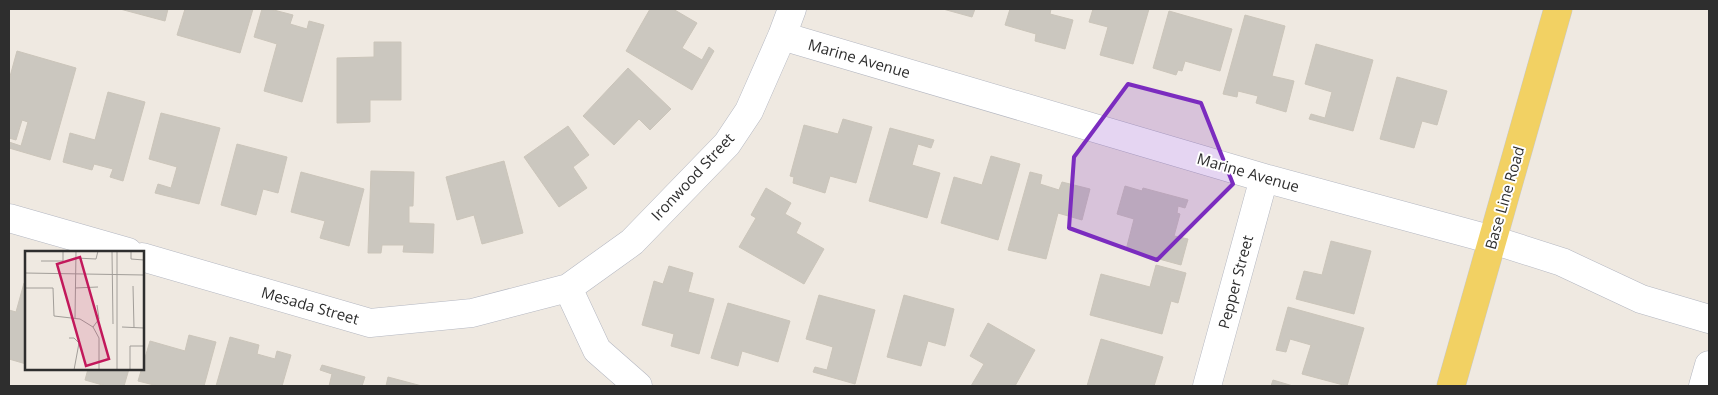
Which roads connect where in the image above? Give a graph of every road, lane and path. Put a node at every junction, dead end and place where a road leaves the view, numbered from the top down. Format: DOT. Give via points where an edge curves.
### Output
graph roads {
  1 [pos="792,9"];
  2 [pos="1558,9"];
  3 [pos="782,36"];
  4 [pos="1264,178"];
  5 [pos="9,218"];
  6 [pos="1493,240"];
  7 [pos="124,251"];
  8 [pos="144,258"];
  9 [pos="568,288"];
  10 [pos="1709,319"];
  11 [pos="1709,365"];
  12 [pos="638,386"];
  13 [pos="1207,386"];
  14 [pos="1451,386"];
  15 [pos="1703,386"];
  1 -- 3 [label="street, Ironwood Street"];
  2 -- 6 [label="main road, Base Line Road"];
  3 -- 4 [label="street, Marine Avenue"];
  3 -- 9 [label="street, Ironwood Street" via="749,111 727,144 632,242"];
  4 -- 6 [label="street, Marine Avenue"];
  4 -- 13 [label="street, Pepper Street"];
  5 -- 7 [label="street"];
  6 -- 10 [label="street, Marine Avenue" via="1562,262 1641,299"];
  6 -- 14 [label="main road, Base Line Road"];
  8 -- 9 [label="street, Mesada Street" via="370,323 472,313"];
  9 -- 12 [label="street" via="597,350"];
  11 -- 15 [label="street"];
}
